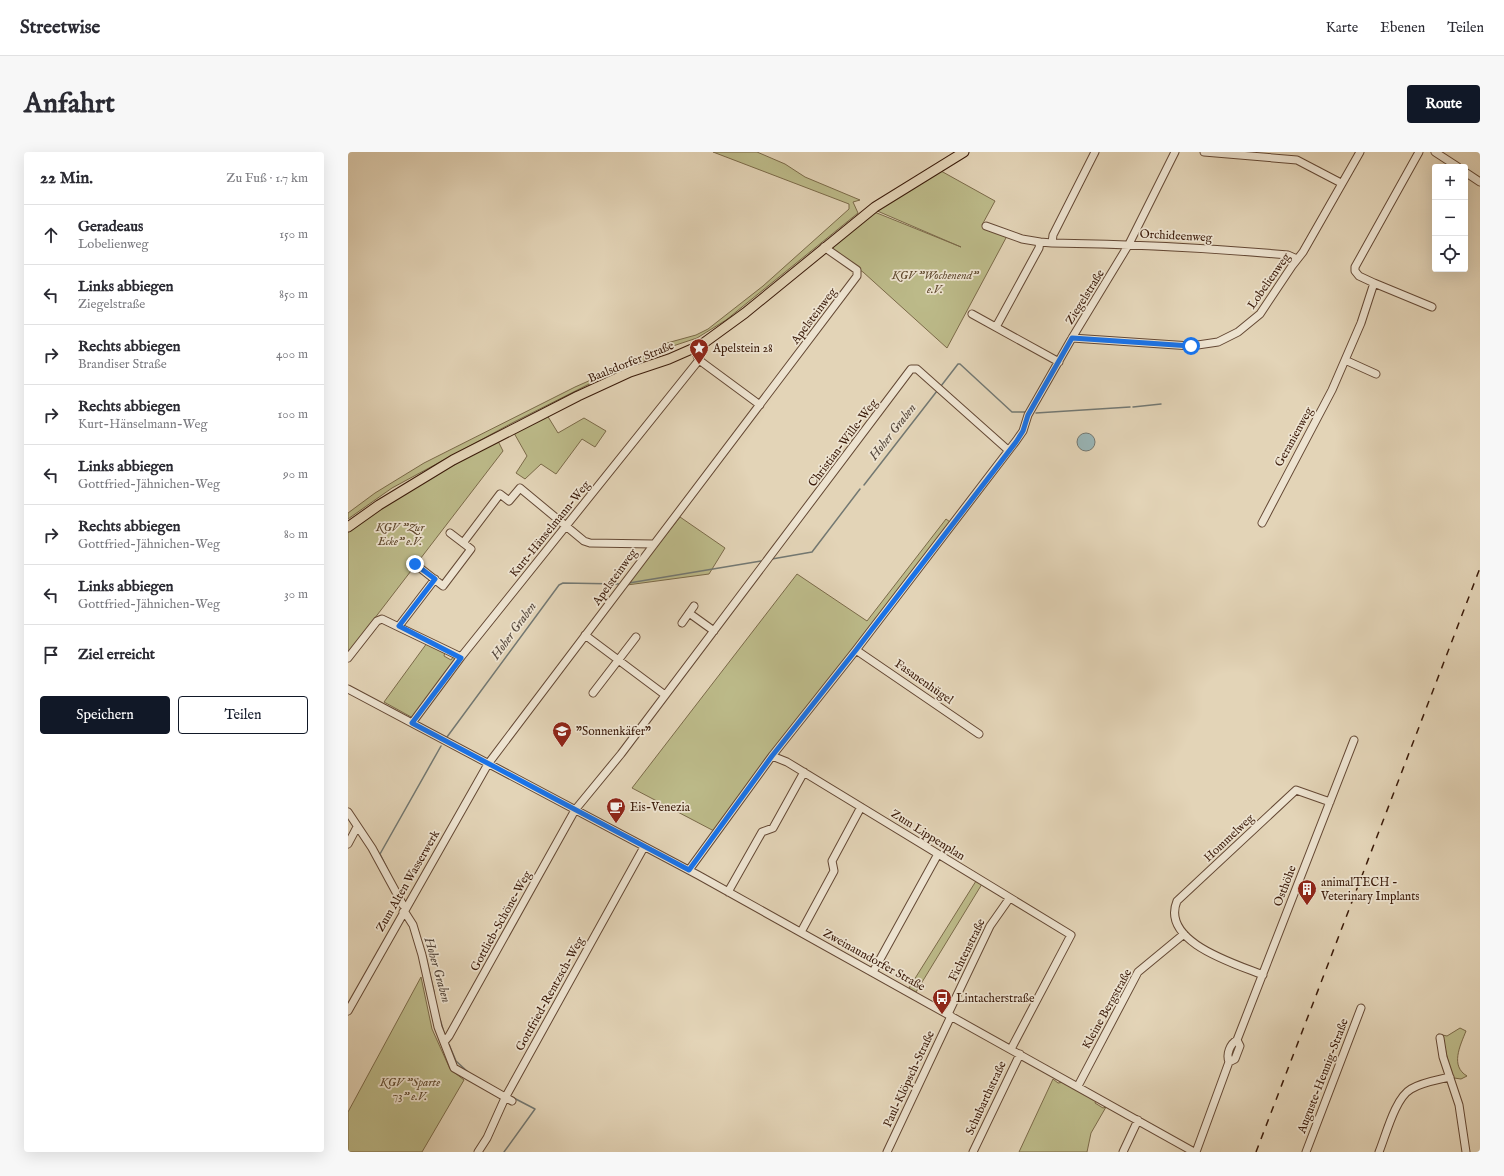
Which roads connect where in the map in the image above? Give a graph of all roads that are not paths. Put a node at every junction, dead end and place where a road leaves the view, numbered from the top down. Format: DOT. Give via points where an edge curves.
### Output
graph roads {
  1 [pos="964,152"];
  2 [pos="1095,152"];
  3 [pos="1176,152"];
  4 [pos="1204,152"];
  5 [pos="1360,152"];
  6 [pos="1419,152"];
  7 [pos="1439,153"];
  8 [pos="1454,164"];
  9 [pos="1468,174"];
  10 [pos="1480,182"];
  11 [pos="1342,183"];
  12 [pos="986,226"];
  13 [pos="1040,242"];
  14 [pos="1052,243"];
  15 [pos="1129,244"];
  16 [pos="824,247"];
  17 [pos="1297,259"];
  18 [pos="1374,283"];
  19 [pos="1432,307"];
  20 [pos="972,314"];
  21 [pos="996,327"];
  22 [pos="1072,338"];
  23 [pos="694,349"];
  24 [pos="699,360"];
  25 [pos="1345,360"];
  26 [pos="1059,362"];
  27 [pos="1376,374"];
  28 [pos="760,405"];
  29 [pos="1008,450"];
  30 [pos="1262,524"];
  31 [pos="567,526"];
  32 [pos="348,527"];
  33 [pos="450,533"];
  34 [pos="463,542"];
  35 [pos="653,544"];
  36 [pos="415,564"];
  37 [pos="435,579"];
  38 [pos="694,606"];
  39 [pos="689,613"];
  40 [pos="682,623"];
  41 [pos="399,626"];
  42 [pos="714,631"];
  43 [pos="585,635"];
  44 [pos="636,637"];
  45 [pos="856,650"];
  46 [pos="348,658"];
  47 [pos="461,658"];
  48 [pos="619,660"];
  49 [pos="348,689"];
  50 [pos="593,693"];
  51 [pos="665,695"];
  52 [pos="412,723"];
  53 [pos="979,734"];
  54 [pos="1354,740"];
  55 [pos="772,756"];
  56 [pos="488,764"];
  57 [pos="804,772"];
  58 [pos="1330,802"];
  59 [pos="861,807"];
  60 [pos="575,810"];
  61 [pos="348,812"];
  62 [pos="358,827"];
  63 [pos="348,844"];
  64 [pos="644,847"];
  65 [pos="938,854"];
  66 [pos="689,870"];
  67 [pos="728,892"];
  68 [pos="1009,899"];
  69 [pos="405,910"];
  70 [pos="801,932"];
  71 [pos="1184,934"];
  72 [pos="873,972"];
  73 [pos="1263,975"];
  74 [pos="1361,1008"];
  75 [pos="348,1011"];
  76 [pos="950,1015"];
  77 [pos="1440,1038"];
  78 [pos="444,1042"];
  79 [pos="1011,1049"];
  80 [pos="1020,1054"];
  81 [pos="1450,1077"];
  82 [pos="1078,1086"];
  83 [pos="509,1100"];
  84 [pos="1138,1120"];
  85 [pos="478,1152"];
  86 [pos="887,1152"];
  87 [pos="973,1152"];
  88 [pos="1123,1152"];
  89 [pos="1195,1152"];
  90 [pos="1306,1152"];
  91 [pos="1379,1152"];
  92 [pos="1466,1152"];
  1 -- 16 [label="main road, Baalsdorfer Straße" via="875,206"];
  2 -- 14 [label="street" via="1053,235"];
  3 -- 15 [label="street, Ziegelstraße"];
  4 -- 11 [label="street" via="1297,160"];
  5 -- 11 [label="street, Lobelienweg"];
  6 -- 18 [label="street" via="1355,267 1359,276"];
  7 -- 8 [label="street"];
  9 -- 10 [label="street"];
  11 -- 17 [label="street, Lobelienweg" via="1304,252"];
  12 -- 13 [label="street" via="1022,239"];
  13 -- 14 [label="street, Orchideenweg"];
  13 -- 21 [label="street"];
  14 -- 15 [label="street, Orchideenweg"];
  15 -- 17 [label="street, Orchideenweg" via="1288,255"];
  15 -- 22 [label="street, Ziegelstraße"];
  16 -- 23 [label="main road, Baalsdorfer Straße" via="745,313"];
  16 -- 28 [label="street, Apelsteinweg" via="857,270 857,276"];
  17 -- 22 [label="street, Lobelienweg" via="1260,314 1243,329 1218,342 1191,346"];
  18 -- 19 [label="street"];
  18 -- 25 [label="street, Geranienweg"];
  20 -- 21 [label="street"];
  21 -- 26 [label="street"];
  22 -- 26 [label="street, Ziegelstraße"];
  23 -- 24 [label="street"];
  23 -- 32 [label="main road, Baalsdorfer Straße" via="630,372 453,460"];
  24 -- 28 [label="street"];
  24 -- 31 [label="street, Kurt-Hänselmann-Weg"];
  25 -- 27 [label="street"];
  25 -- 30 [label="street, Geranienweg"];
  26 -- 29 [label="street, Ziegelstraße" via="1028,415 1023,431"];
  28 -- 35 [label="street, Apelsteinweg"];
  29 -- 42 [label="street, Christian-Wille-Weg" via="917,369 911,369"];
  29 -- 45 [label="street, Ziegelstraße"];
  31 -- 34 [label="street" via="520,488 509,501 500,494"];
  31 -- 35 [label="street" via="590,543"];
  31 -- 47 [label="street, Kurt-Hänselmann-Weg"];
  33 -- 34 [label="street"];
  34 -- 37 [label="street" via="471,549 443,586"];
  35 -- 43 [label="street, Apelsteinweg"];
  36 -- 37 [label="street"];
  37 -- 41 [label="street"];
  38 -- 39 [label="street"];
  39 -- 40 [label="street"];
  39 -- 42 [label="street"];
  41 -- 46 [label="street" via="382,619 377,621"];
  41 -- 47 [label="street"];
  42 -- 51 [label="street, Christian-Wille-Weg"];
  43 -- 48 [label="street"];
  43 -- 56 [label="street, Apelsteinweg"];
  44 -- 48 [label="street"];
  45 -- 53 [label="street, Fasanenhügel"];
  45 -- 55 [label="street, Ziegelstraße"];
  47 -- 52 [label="street, Kurt-Hänselmann-Weg"];
  48 -- 50 [label="street"];
  48 -- 51 [label="street"];
  49 -- 52 [label="street, Zweinaundorfer Straße"];
  51 -- 60 [label="street, Christian-Wille-Weg"];
  52 -- 56 [label="street, Zweinaundorfer Straße"];
  54 -- 58 [label="street, Osthöhe"];
  55 -- 57 [label="street, Zum Lippenplan"];
  55 -- 66 [label="street, Ziegelstraße"];
  56 -- 60 [label="street, Zweinaundorfer Straße"];
  56 -- 69 [label="street, Zum Alten Wasserwerk"];
  57 -- 59 [label="street, Zum Lippenplan"];
  57 -- 67 [label="street" via="773,828 762,832"];
  58 -- 71 [label="street, Hommelweg" via="1296,790 1177,901 1174,918"];
  58 -- 73 [label="street, Osthöhe"];
  59 -- 65 [label="street, Zum Lippenplan"];
  59 -- 70 [label="street" via="832,861 834,871"];
  60 -- 64 [label="street, Zweinaundorfer Straße"];
  60 -- 78 [label="street, Gottlieb-Schöne-Weg"];
  61 -- 62 [label="street"];
  62 -- 63 [label="street"];
  62 -- 69 [label="street"];
  64 -- 66 [label="street, Zweinaundorfer Straße"];
  64 -- 83 [label="street, Gottfried-Rentzsch-Weg"];
  65 -- 68 [label="street, Zum Lippenplan"];
  65 -- 72 [label="street"];
  66 -- 67 [label="street, Zweinaundorfer Straße"];
  67 -- 70 [label="street, Zweinaundorfer Straße"];
  68 -- 76 [label="street, Fichtenstraße" via="990,926"];
  68 -- 79 [label="street, Zum Lippenplan" via="1071,935"];
  69 -- 75 [label="street, Zum Alten Wasserwerk"];
  69 -- 78 [label="street" via="413,925"];
  70 -- 72 [label="street, Zweinaundorfer Straße"];
  71 -- 73 [label="street" via="1204,951"];
  71 -- 82 [label="street, Kleine Bergstraße" via="1138,972"];
  72 -- 76 [label="street, Zweinaundorfer Straße"];
  73 -- 89 [label="street, Osthöhe" via="1237,1040 1232,1043 1227,1057 1229,1062"];
  74 -- 90 [label="street, Auguste-Hennig-Straße"];
  76 -- 79 [label="street, Zweinaundorfer Straße"];
  76 -- 86 [label="street, Paul-Klöpsch-Straße"];
  77 -- 81 [label="street"];
  78 -- 83 [label="street" via="454,1068"];
  79 -- 80 [label="street, Zweinaundorfer Straße"];
  80 -- 82 [label="street, Zweinaundorfer Straße"];
  80 -- 87 [label="street, Schubarthstraße"];
  81 -- 91 [label="street" via="1416,1087 1405,1094 1398,1104"];
  81 -- 92 [label="street" via="1459,1105"];
  82 -- 84 [label="street, Zweinaundorfer Straße"];
  83 -- 85 [label="street, Gottfried-Rentzsch-Weg"];
  84 -- 88 [label="street"];
  84 -- 89 [label="street, Zweinaundorfer Straße"];
}
